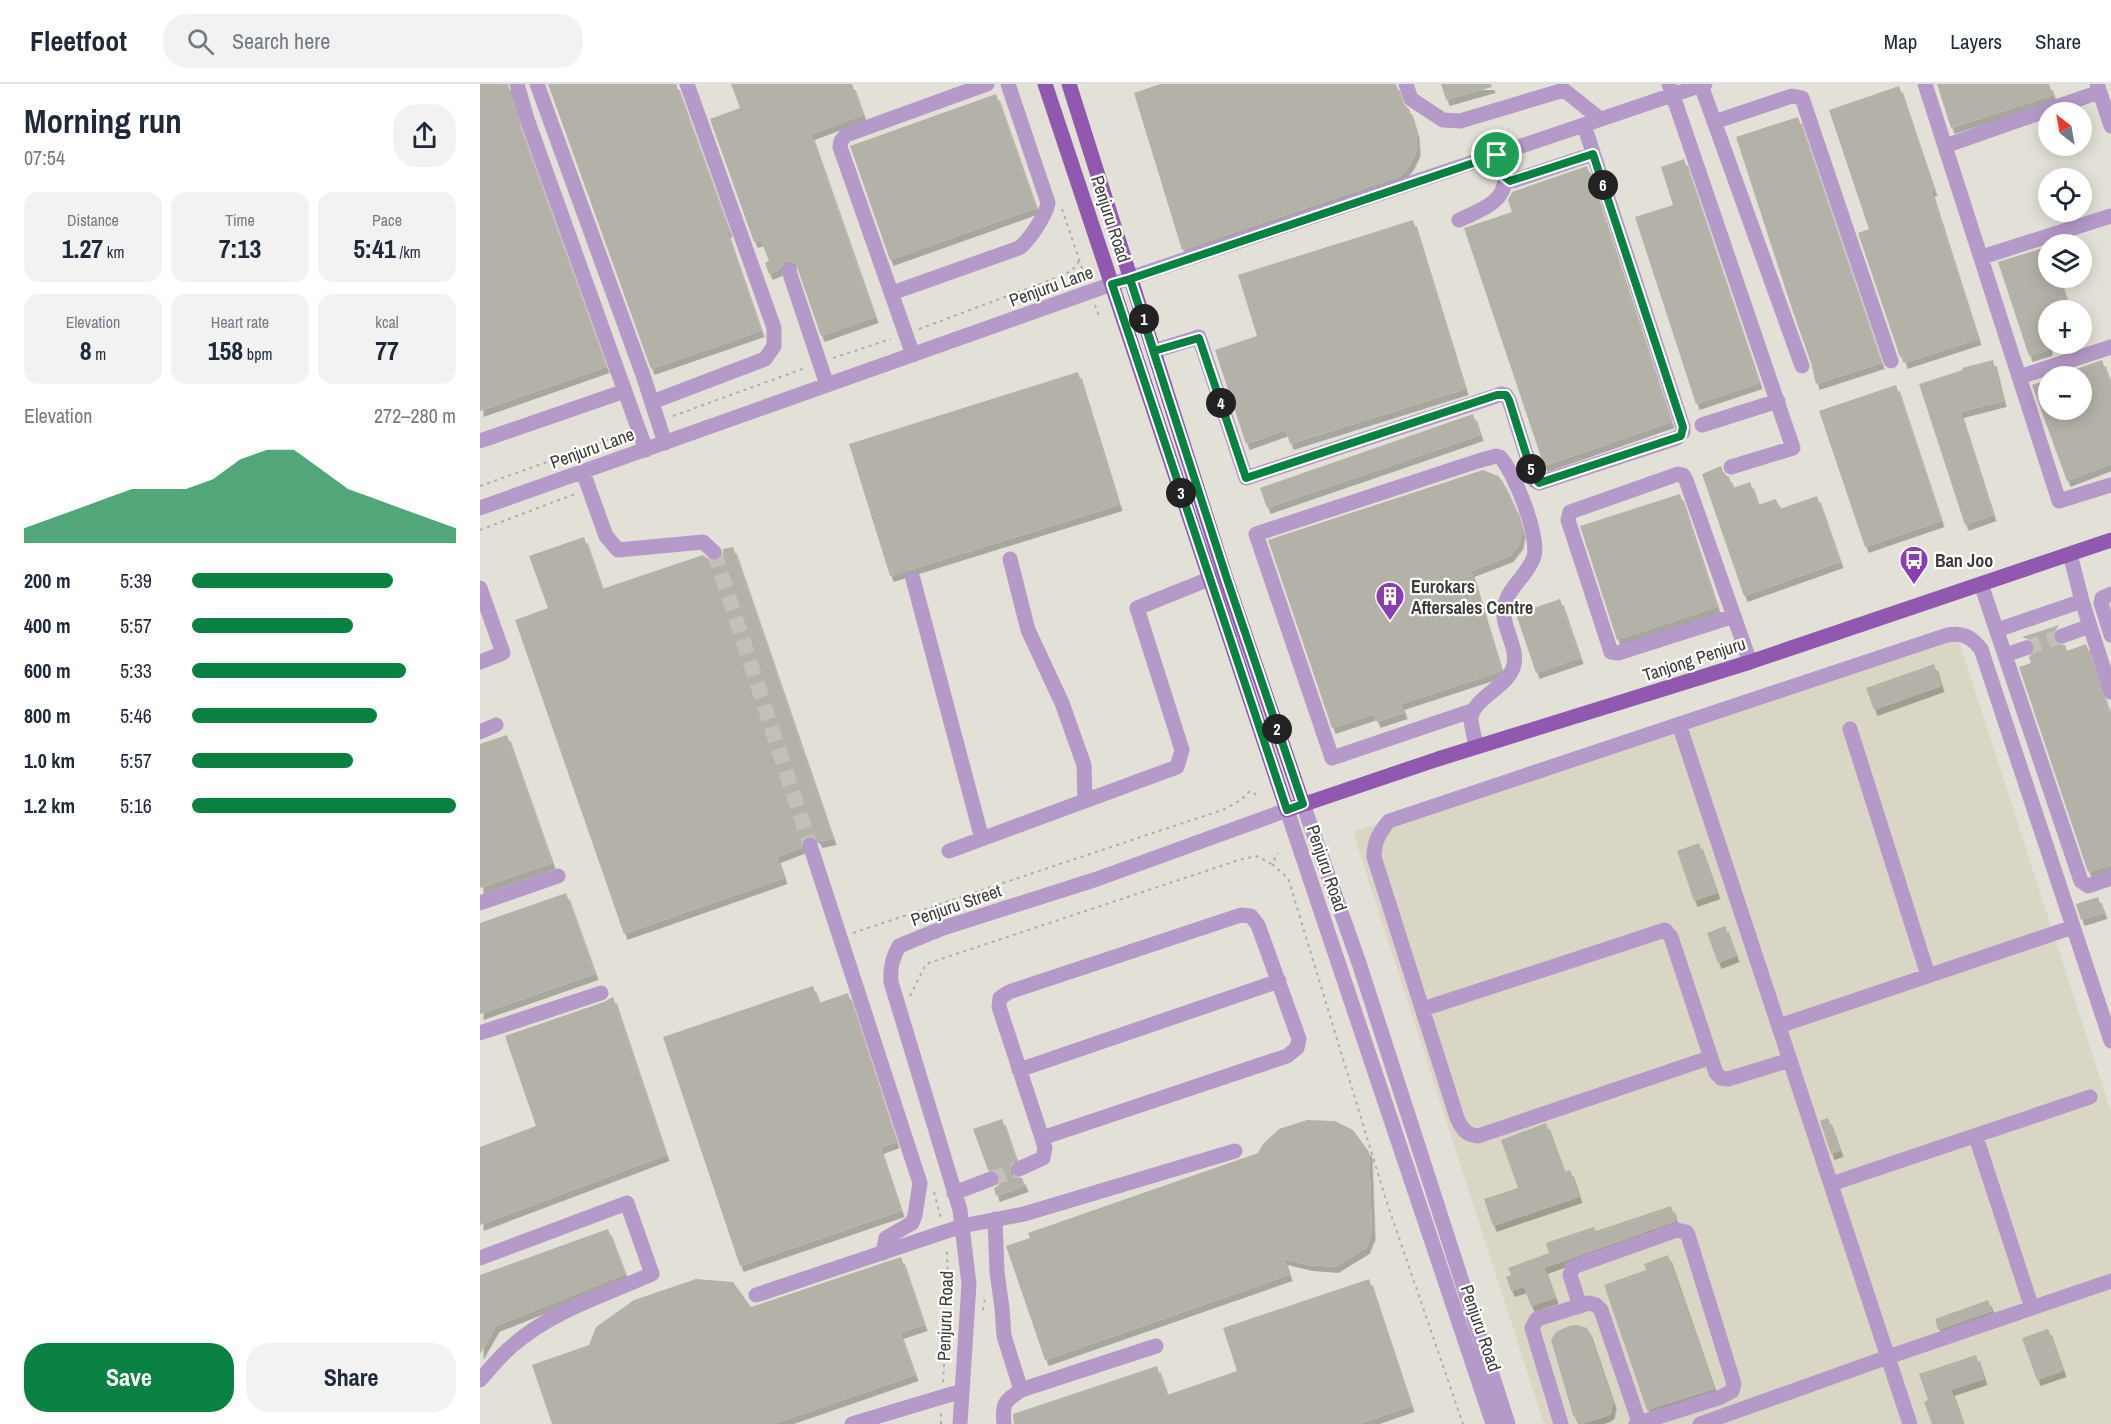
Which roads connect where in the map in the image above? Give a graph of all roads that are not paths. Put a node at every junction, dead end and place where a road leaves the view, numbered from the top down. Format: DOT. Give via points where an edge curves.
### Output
graph roads {
  1 [pos="517,84"];
  2 [pos="537,84"];
  3 [pos="687,84"];
  4 [pos="987,84"];
  5 [pos="1008,84"];
  6 [pos="1045,84"];
  7 [pos="1069,84"];
  8 [pos="1406,84"];
  9 [pos="1925,84"];
  10 [pos="1703,85"];
  11 [pos="2098,88"];
  12 [pos="1671,89"];
  13 [pos="1599,118"];
  14 [pos="1714,122"];
  15 [pos="1584,124"];
  16 [pos="2111,126"];
  17 [pos="1945,146"];
  18 [pos="1593,154"];
  19 [pos="1497,155"];
  20 [pos="1505,177"];
  21 [pos="2111,216"];
  22 [pos="1459,220"];
  23 [pos="1982,257"];
  24 [pos="789,271"];
  25 [pos="1130,279"];
  26 [pos="1112,284"];
  27 [pos="892,293"];
  28 [pos="2110,349"];
  29 [pos="1154,351"];
  30 [pos="914,355"];
  31 [pos="1891,362"];
  32 [pos="1802,366"];
  33 [pos="2019,377"];
  34 [pos="827,385"];
  35 [pos="625,391"];
  36 [pos="1778,401"];
  37 [pos="652,402"];
  38 [pos="1702,425"];
  39 [pos="480,441"];
  40 [pos="665,443"];
  41 [pos="646,450"];
  42 [pos="1731,467"];
  43 [pos="583,472"];
  44 [pos="2111,485"];
  45 [pos="480,508"];
  46 [pos="2111,540"];
  47 [pos="714,552"];
  48 [pos="2070,554"];
  49 [pos="1010,559"];
  50 [pos="913,579"];
  51 [pos="1209,579"];
  52 [pos="1981,584"];
  53 [pos="480,588"];
  54 [pos="2111,594"];
  55 [pos="2082,601"];
  56 [pos="1734,616"];
  57 [pos="2090,626"];
  58 [pos="1997,630"];
  59 [pos="2111,635"];
  60 [pos="2062,636"];
  61 [pos="2026,648"];
  62 [pos="2005,655"];
  63 [pos="480,662"];
  64 [pos="1750,662"];
  65 [pos="2111,692"];
  66 [pos="1474,710"];
  67 [pos="1679,724"];
  68 [pos="496,726"];
  69 [pos="1850,729"];
  70 [pos="480,732"];
  71 [pos="1476,747"];
  72 [pos="1085,801"];
  73 [pos="1303,804"];
  74 [pos="1287,810"];
  75 [pos="982,839"];
  76 [pos="810,845"];
  77 [pos="949,851"];
  78 [pos="558,876"];
  79 [pos="2111,878"];
  80 [pos="480,903"];
  81 [pos="2073,927"];
  82 [pos="1928,975"];
  83 [pos="1279,981"];
  84 [pos="601,993"];
  85 [pos="1423,1009"];
  86 [pos="1779,1026"];
  87 [pos="480,1033"];
  88 [pos="2111,1041"];
  89 [pos="1710,1058"];
  90 [pos="1790,1060"];
  91 [pos="1020,1070"];
  92 [pos="2090,1097"];
  93 [pos="1976,1137"];
  94 [pos="1042,1138"];
  95 [pos="1235,1151"];
  96 [pos="1019,1169"];
  97 [pos="991,1179"];
  98 [pos="1831,1184"];
  99 [pos="954,1193"];
  100 [pos="960,1210"];
  101 [pos="995,1219"];
  102 [pos="962,1226"];
  103 [pos="883,1253"];
  104 [pos="480,1258"];
  105 [pos="2111,1281"];
  106 [pos="756,1294"];
  107 [pos="1580,1305"];
  108 [pos="2031,1308"];
  109 [pos="1156,1346"];
  110 [pos="1888,1357"];
  111 [pos="480,1380"];
  112 [pos="1021,1390"];
  113 [pos="962,1391"];
  114 [pos="1637,1423"];
  115 [pos="852,1424"];
  116 [pos="960,1424"];
  117 [pos="1004,1424"];
  118 [pos="1493,1424"];
  119 [pos="1508,1424"];
  120 [pos="1561,1424"];
  121 [pos="1700,1424"];
  122 [pos="1910,1424"];
  1 -- 35 [label="street"];
  2 -- 37 [label="street"];
  3 -- 37 [label="street" via="774,328 774,346 765,359"];
  4 -- 27 [label="street" via="846,135 841,141"];
  5 -- 27 [label="street" via="1048,203 1046,210 1019,248"];
  6 -- 26 [label="main road, Penjuru Road"];
  7 -- 25 [label="main road, Penjuru Road"];
  8 -- 13 [label="street" via="1411,99 1443,120 1460,121 1564,90"];
  9 -- 17 [label="street"];
  10 -- 12 [label="street, Penjuru Lane"];
  10 -- 14 [label="street"];
  11 -- 16 [label="street"];
  11 -- 17 [label="street"];
  12 -- 13 [label="street, Penjuru Lane"];
  12 -- 36 [label="street"];
  13 -- 15 [label="street, Penjuru Lane"];
  14 -- 31 [label="street" via="1792,96 1802,98"];
  14 -- 32 [label="street"];
  15 -- 18 [label="street"];
  15 -- 19 [label="street, Penjuru Lane"];
  17 -- 23 [label="street"];
  18 -- 20 [label="street" via="1513,181"];
  18 -- 29 [label="street" via="1683,427 1677,438 1539,483 1533,476 1509,400 1506,395 1497,395 1246,478 1199,338"];
  19 -- 20 [label="street"];
  19 -- 25 [label="street, Penjuru Lane"];
  20 -- 22 [label="street" via="1500,197"];
  21 -- 23 [label="street"];
  23 -- 33 [label="street"];
  24 -- 34 [label="street"];
  25 -- 26 [label="street, Penjuru Lane"];
  25 -- 29 [label="main road, Penjuru Road"];
  26 -- 30 [label="street, Penjuru Lane"];
  26 -- 51 [label="main road, Penjuru Road"];
  27 -- 30 [label="street"];
  28 -- 33 [label="street"];
  29 -- 73 [label="main road, Penjuru Road"];
  30 -- 34 [label="street, Penjuru Lane"];
  33 -- 44 [label="street" via="2059,501"];
  34 -- 40 [label="street, Penjuru Lane"];
  35 -- 39 [label="street"];
  35 -- 41 [label="street"];
  36 -- 38 [label="street"];
  36 -- 42 [label="street" via="1793,448"];
  37 -- 40 [label="street"];
  40 -- 41 [label="street, Penjuru Lane"];
  41 -- 43 [label="street, Penjuru Lane"];
  43 -- 45 [label="street, Penjuru Lane"];
  43 -- 47 [label="street" via="606,537 618,550 703,542"];
  46 -- 48 [label="main road, Tanjong Penjuru"];
  48 -- 52 [label="main road, Tanjong Penjuru"];
  48 -- 55 [label="street"];
  49 -- 72 [label="street" via="1028,630 1062,703 1084,765"];
  50 -- 75 [label="street"];
  51 -- 72 [label="street" via="1137,608 1182,750 1177,767"];
  51 -- 74 [label="main road, Penjuru Road"];
  52 -- 58 [label="street"];
  52 -- 64 [label="main road, Tanjong Penjuru"];
  53 -- 63 [label="street" via="503,654"];
  54 -- 59 [label="street" via="2102,598 2101,603"];
  55 -- 57 [label="street"];
  55 -- 58 [label="street"];
  56 -- 56 [label="street" via="1683,475 1570,512 1568,520 1611,652"];
  56 -- 64 [label="street"];
  57 -- 60 [label="street"];
  57 -- 65 [label="street"];
  58 -- 62 [label="street"];
  61 -- 62 [label="street"];
  62 -- 79 [label="street" via="2081,881 2088,886"];
  64 -- 71 [label="main road, Tanjong Penjuru"];
  66 -- 66 [label="street" via="1512,670 1514,652 1503,612 1505,601 1534,558 1530,518 1500,457 1256,534 1332,758"];
  66 -- 71 [label="street" via="1471,719"];
  67 -- 81 [label="street" via="1947,634 1964,634 1980,649"];
  67 -- 85 [label="street" via="1389,822 1374,844 1374,857"];
  67 -- 86 [label="street"];
  68 -- 70 [label="street"];
  69 -- 82 [label="street"];
  71 -- 73 [label="main road, Tanjong Penjuru"];
  72 -- 75 [label="street"];
  73 -- 74 [label="main road, Tanjong Penjuru"];
  73 -- 119 [label="street, Penjuru Road"];
  74 -- 99 [label="street, Penjuru Street" via="899,946 890,968 891,982"];
  74 -- 118 [label="street, Penjuru Road"];
  75 -- 77 [label="street"];
  76 -- 103 [label="street" via="920,1182 912,1223 886,1238"];
  78 -- 80 [label="street"];
  81 -- 82 [label="street"];
  81 -- 88 [label="street"];
  82 -- 86 [label="street"];
  83 -- 91 [label="street"];
  83 -- 91 [label="street" via="1258,925 1251,916 1241,915 1009,992 1000,998 999,1007"];
  83 -- 94 [label="street" via="1299,1039 1297,1048 1287,1056"];
  84 -- 87 [label="street"];
  85 -- 89 [label="street" via="1461,1127 1471,1135 1478,1136"];
  85 -- 89 [label="street" via="1665,930 1671,937"];
  86 -- 90 [label="street"];
  89 -- 90 [label="street" via="1716,1073 1728,1079"];
  90 -- 98 [label="street"];
  91 -- 94 [label="street"];
  92 -- 93 [label="street"];
  93 -- 98 [label="street"];
  93 -- 108 [label="street"];
  94 -- 96 [label="street" via="1043,1158"];
  95 -- 101 [label="street" via="1024,1214"];
  97 -- 99 [label="street"];
  98 -- 110 [label="street"];
  99 -- 100 [label="street, Penjuru Street"];
  100 -- 102 [label="street, Penjuru Road"];
  101 -- 102 [label="street"];
  101 -- 112 [label="street" via="1004,1336"];
  102 -- 103 [label="street"];
  102 -- 113 [label="street, Penjuru Road" via="969,1284"];
  103 -- 106 [label="street"];
  104 -- 111 [label="street" via="627,1203 652,1274 538,1327 512,1346"];
  105 -- 108 [label="street"];
  107 -- 114 [label="street" via="1594,1303 1601,1310"];
  107 -- 114 [label="street" via="1570,1275 1573,1267 1677,1230 1686,1232 1734,1384 1721,1397"];
  107 -- 120 [label="street" via="1537,1319 1532,1328"];
  108 -- 110 [label="street"];
  109 -- 112 [label="street"];
  110 -- 121 [label="street"];
  110 -- 122 [label="street"];
  112 -- 117 [label="street" via="1005,1401"];
  113 -- 115 [label="street"];
  113 -- 116 [label="street, Penjuru Road"];
}
